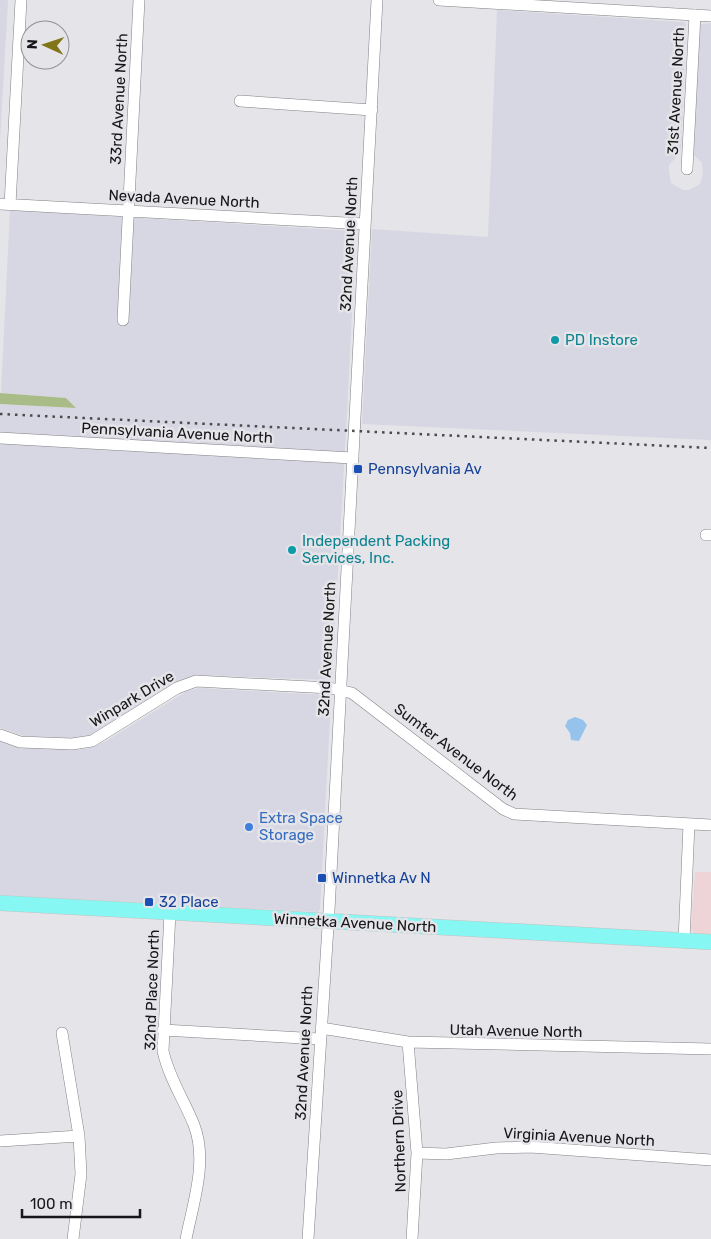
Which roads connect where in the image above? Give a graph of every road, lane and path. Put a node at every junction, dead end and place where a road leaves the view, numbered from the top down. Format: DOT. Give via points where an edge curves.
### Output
graph roads {
  1 [pos="21,0"];
  2 [pos="139,0"];
  3 [pos="377,0"];
  4 [pos="439,0"];
  5 [pos="695,15"];
  6 [pos="711,16"];
  7 [pos="240,101"];
  8 [pos="372,110"];
  9 [pos="687,169"];
  10 [pos="5,204"];
  11 [pos="128,210"];
  12 [pos="365,224"];
  13 [pos="123,320"];
  14 [pos="0,438"];
  15 [pos="352,458"];
  16 [pos="340,690"];
  17 [pos="0,735"];
  18 [pos="689,824"];
  19 [pos="711,825"];
  20 [pos="0,903"];
  21 [pos="170,913"];
  22 [pos="328,922"];
  23 [pos="684,941"];
  24 [pos="711,942"];
  25 [pos="163,1030"];
  26 [pos="62,1033"];
  27 [pos="320,1033"];
  28 [pos="408,1042"];
  29 [pos="711,1049"];
  30 [pos="79,1136"];
  31 [pos="0,1141"];
  32 [pos="417,1153"];
  33 [pos="711,1160"];
  34 [pos="73,1239"];
  35 [pos="186,1239"];
  36 [pos="308,1239"];
  37 [pos="412,1239"];
  1 -- 10 [label="street"];
  2 -- 11 [label="street, 33rd Avenue North"];
  3 -- 8 [label="street, 32nd Avenue North"];
  4 -- 5 [label="street"];
  5 -- 6 [label="street"];
  5 -- 9 [label="street, 31st Avenue North"];
  7 -- 8 [label="street"];
  8 -- 12 [label="street, 32nd Avenue North"];
  10 -- 11 [label="street, Nevada Avenue North"];
  11 -- 12 [label="street, Nevada Avenue North"];
  11 -- 13 [label="street, 33rd Avenue North"];
  12 -- 15 [label="street, 32nd Avenue North"];
  14 -- 15 [label="street, Pennsylvania Avenue North"];
  15 -- 16 [label="street, 32nd Avenue North"];
  16 -- 17 [label="street, Winpark Drive" via="196,682 177,688 92,741 72,744 20,742"];
  16 -- 18 [label="street, Sumter Avenue North" via="352,693 503,809 514,814"];
  16 -- 22 [label="street, 32nd Avenue North"];
  18 -- 19 [label="street, Sumter Avenue North"];
  18 -- 23 [label="street"];
  20 -- 21 [label="main road, Winnetka Avenue North"];
  21 -- 22 [label="main road, Winnetka Avenue North"];
  21 -- 25 [label="street, 32nd Place North"];
  22 -- 23 [label="main road, Winnetka Avenue North"];
  22 -- 27 [label="street, 32nd Avenue North"];
  23 -- 24 [label="main road, Winnetka Avenue North"];
  25 -- 27 [label="street, Utah Avenue North"];
  25 -- 35 [label="street, 32nd Place North" via="167,1068 195,1127 199,1144 198,1178"];
  26 -- 30 [label="street"];
  27 -- 28 [label="street, Utah Avenue North"];
  27 -- 36 [label="street, 32nd Avenue North"];
  28 -- 29 [label="street, Utah Avenue North"];
  28 -- 32 [label="street, Northern Drive"];
  30 -- 31 [label="street"];
  30 -- 34 [label="street" via="81,1174"];
  32 -- 33 [label="street, Virginia Avenue North" via="446,1154 530,1147"];
  32 -- 37 [label="street, Northern Drive"];
}
